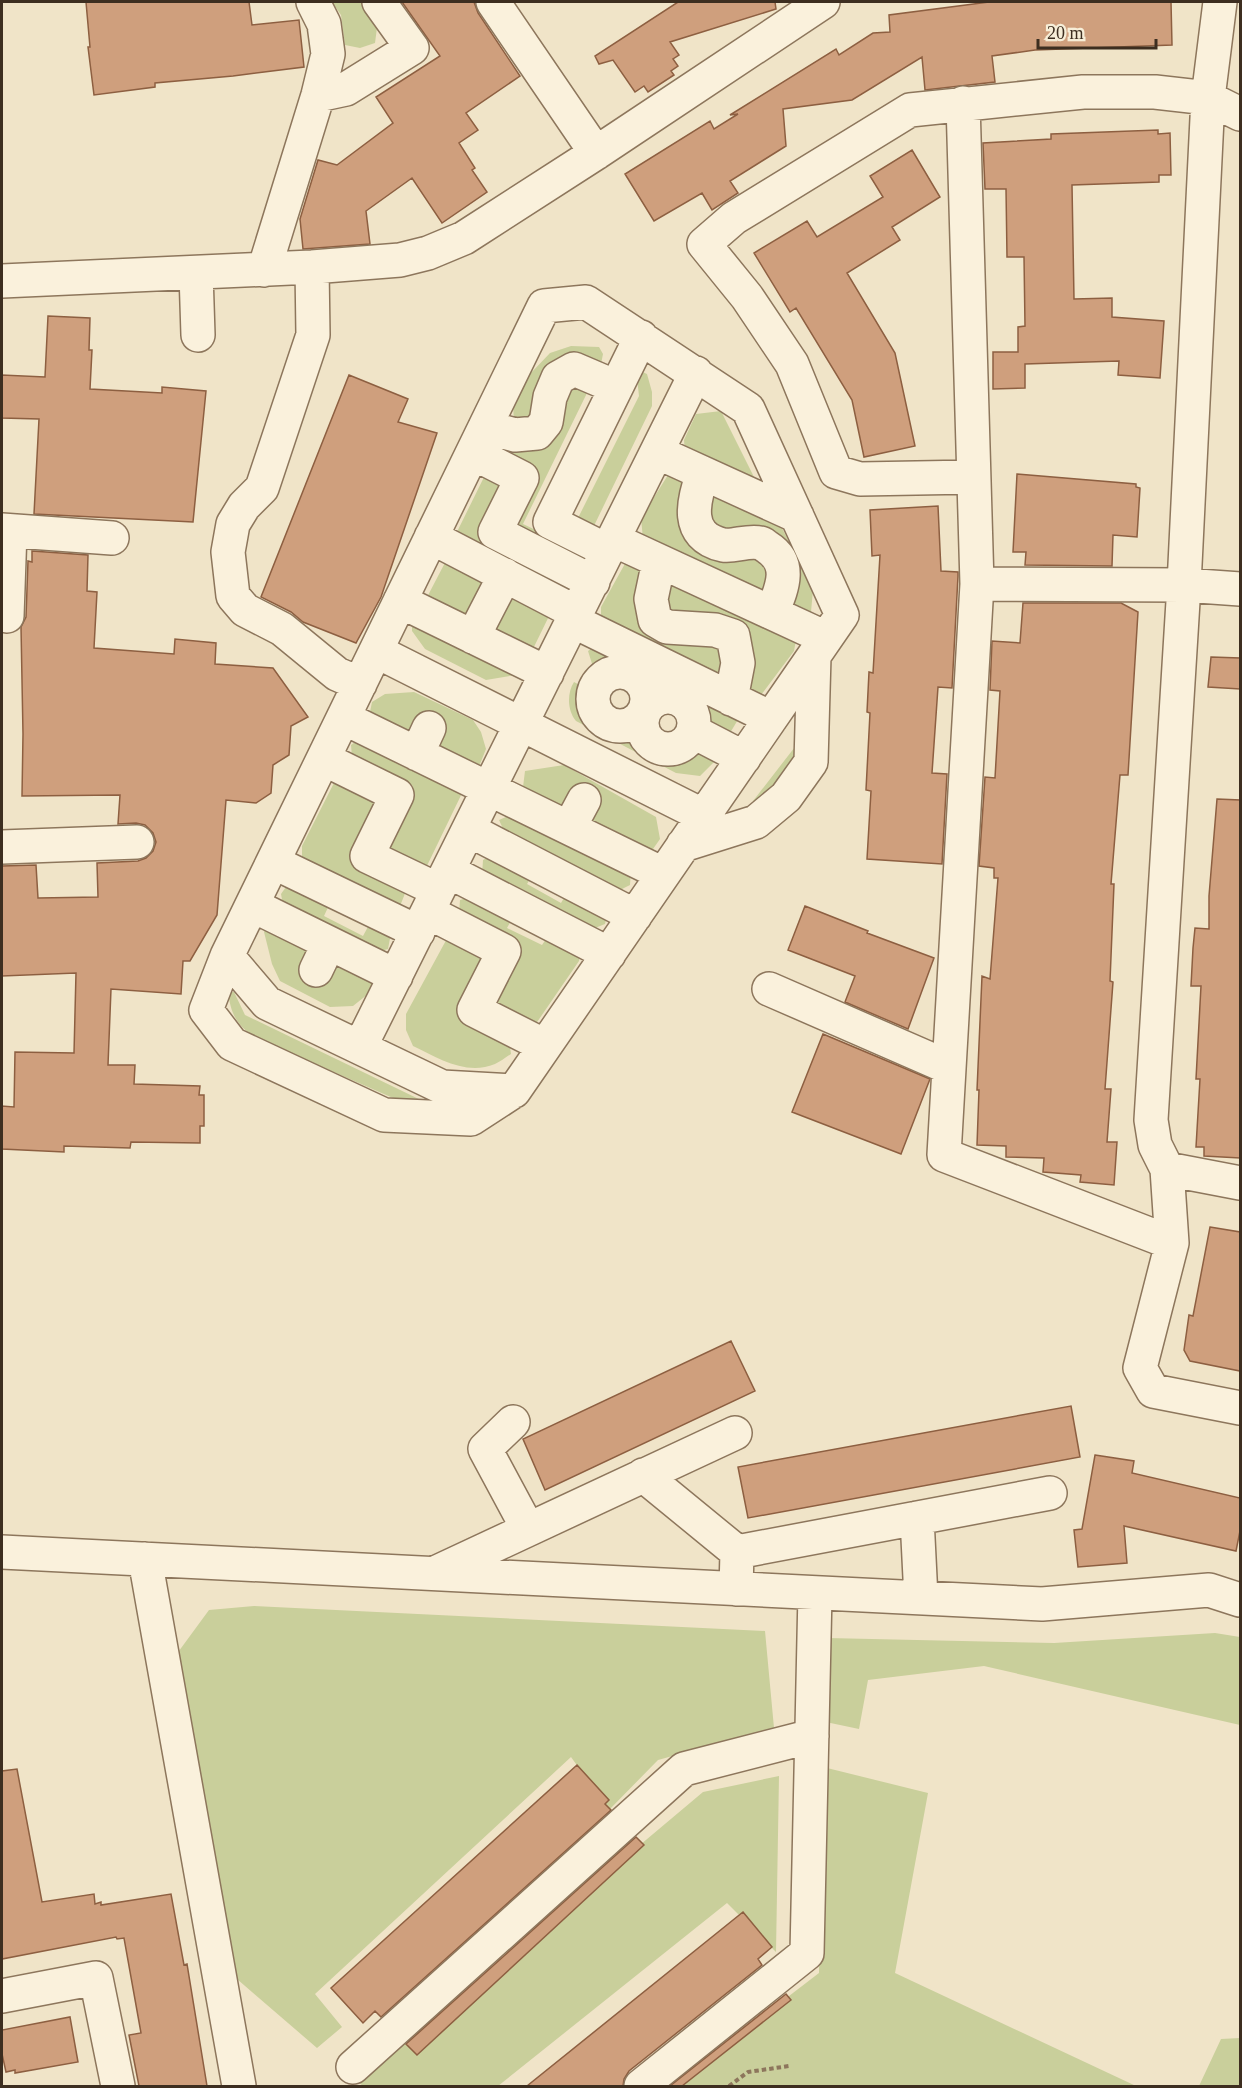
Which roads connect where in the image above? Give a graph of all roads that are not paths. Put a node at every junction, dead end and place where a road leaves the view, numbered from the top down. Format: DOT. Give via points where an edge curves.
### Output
graph roads {
  1 [pos="313,2"];
  2 [pos="379,2"];
  3 [pos="493,2"];
  4 [pos="823,2"];
  5 [pos="1220,2"];
  6 [pos="318,95"];
  7 [pos="1208,99"];
  8 [pos="963,103"];
  9 [pos="1240,114"];
  10 [pos="596,153"];
  11 [pos="312,267"];
  12 [pos="264,270"];
  13 [pos="196,273"];
  14 [pos="2,280"];
  15 [pos="198,335"];
  16 [pos="641,337"];
  17 [pos="696,373"];
  18 [pos="616,387"];
  19 [pos="479,440"];
  20 [pos="657,452"];
  21 [pos="703,473"];
  22 [pos="973,477"];
  23 [pos="797,516"];
  24 [pos="6,530"];
  25 [pos="431,537"];
  26 [pos="112,538"];
  27 [pos="611,545"];
  28 [pos="659,561"];
  29 [pos="505,575"];
  30 [pos="593,582"];
  31 [pos="977,584"];
  32 [pos="1184,585"];
  33 [pos="1240,589"];
  34 [pos="400,601"];
  35 [pos="772,613"];
  36 [pos="7,616"];
  37 [pos="575,617"];
  38 [pos="473,637"];
  39 [pos="820,647"];
  40 [pos="376,651"];
  41 [pos="550,668"];
  42 [pos="360,684"];
  43 [pos="731,699"];
  44 [pos="344,718"];
  45 [pos="771,718"];
  46 [pos="522,723"];
  47 [pos="744,758"];
  48 [pos="324,759"];
  49 [pos="489,789"];
  50 [pos="704,816"];
  51 [pos="469,830"];
  52 [pos="137,843"];
  53 [pos="683,845"];
  54 [pos="2,847"];
  55 [pos="273,862"];
  56 [pos="663,874"];
  57 [pos="433,901"];
  58 [pos="252,906"];
  59 [pos="635,916"];
  60 [pos="609,954"];
  61 [pos="227,956"];
  62 [pos="396,976"];
  63 [pos="769,989"];
  64 [pos="545,1046"];
  65 [pos="360,1047"];
  66 [pos="948,1066"];
  67 [pos="514,1091"];
  68 [pos="1167,1169"];
  69 [pos="1240,1183"];
  70 [pos="1172,1243"];
  71 [pos="1240,1408"];
  72 [pos="513,1422"];
  73 [pos="735,1433"];
  74 [pos="643,1475"];
  75 [pos="1050,1493"];
  76 [pos="917,1518"];
  77 [pos="528,1529"];
  78 [pos="2,1552"];
  79 [pos="737,1552"];
  80 [pos="145,1559"];
  81 [pos="431,1574"];
  82 [pos="736,1589"];
  83 [pos="815,1593"];
  84 [pos="921,1598"];
  85 [pos="1240,1600"];
  86 [pos="812,1736"];
  87 [pos="2,1996"];
  88 [pos="352,2067"];
  89 [pos="244,2085"];
  90 [pos="118,2086"];
  91 [pos="641,2086"];
  1 -- 6 [label="street" via="324,24 328,54"];
  2 -- 6 [label="street" via="412,48 346,89"];
  3 -- 10 [label="street"];
  4 -- 10 [label="street"];
  5 -- 7 [label="street"];
  6 -- 12 [label="street"];
  7 -- 8 [label="street" via="1155,92 1083,92"];
  7 -- 9 [label="street"];
  7 -- 32 [label="street"];
  8 -- 22 [label="street"];
  8 -- 22 [label="street" via="910,110 734,218 704,244 747,297 792,364 836,472 860,479"];
  10 -- 11 [label="street" via="464,238 428,253 400,260"];
  11 -- 12 [label="street"];
  11 -- 42 [label="street" via="313,335 262,488 233,524 228,552 230,577 233,596 245,610 282,629 338,674"];
  12 -- 13 [label="street"];
  13 -- 14 [label="street"];
  13 -- 15 [label="street"];
  16 -- 17 [label="street"];
  16 -- 18 [label="street"];
  16 -- 19 [label="street" via="586,302 544,306"];
  17 -- 20 [label="street"];
  17 -- 23 [label="street" via="748,408"];
  18 -- 19 [label="street" via="574,369 558,378 546,422 537,433"];
  18 -- 27 [label="street" via="550,522"];
  19 -- 25 [label="street"];
  19 -- 30 [label="street" via="522,478 495,532"];
  20 -- 21 [label="street"];
  20 -- 27 [label="street"];
  21 -- 23 [label="street"];
  21 -- 35 [label="street" via="694,497 694,520 702,536 723,545 759,543 777,553 784,569 782,588"];
  22 -- 31 [label="street"];
  23 -- 39 [label="street" via="842,615"];
  24 -- 26 [label="street"];
  24 -- 36 [label="street"];
  25 -- 29 [label="street"];
  25 -- 34 [label="street"];
  27 -- 28 [label="street"];
  27 -- 30 [label="street"];
  28 -- 35 [label="street"];
  28 -- 43 [label="street" via="651,599 656,620 667,627 715,630 734,636 738,663"];
  29 -- 37 [label="street"];
  29 -- 38 [label="street"];
  30 -- 37 [label="street"];
  31 -- 32 [label="street"];
  31 -- 66 [label="street"];
  32 -- 33 [label="street"];
  32 -- 68 [label="street" via="1151,1120 1155,1145"];
  34 -- 38 [label="street"];
  34 -- 40 [label="street"];
  35 -- 39 [label="street"];
  37 -- 41 [label="street"];
  37 -- 43 [label="street"];
  38 -- 41 [label="street"];
  39 -- 45 [label="street"];
  39 -- 53 [label="street" via="811,762 786,797 756,822"];
  40 -- 42 [label="street"];
  40 -- 46 [label="street"];
  41 -- 46 [label="street"];
  41 -- 47 [label="street" via="597,685 606,676 620,672 633,675 644,685 648,699 644,712 665,697 678,699 689,706 695,718 694,732"];
  42 -- 44 [label="street"];
  43 -- 45 [label="street"];
  44 -- 48 [label="street"];
  44 -- 49 [label="street" via="423,741"];
  45 -- 47 [label="street"];
  46 -- 49 [label="street"];
  46 -- 50 [label="street"];
  47 -- 50 [label="street"];
  48 -- 55 [label="street"];
  48 -- 57 [label="street" via="398,795 367,856"];
  49 -- 51 [label="street"];
  49 -- 56 [label="street" via="576,814"];
  50 -- 53 [label="street"];
  51 -- 57 [label="street"];
  51 -- 59 [label="street"];
  52 -- 54 [label="street"];
  53 -- 56 [label="street"];
  55 -- 57 [label="street"];
  55 -- 58 [label="street"];
  56 -- 59 [label="street"];
  57 -- 60 [label="street"];
  57 -- 62 [label="street"];
  57 -- 64 [label="street" via="504,951 474,1010"];
  58 -- 61 [label="street"];
  58 -- 62 [label="street" via="322,956"];
  59 -- 60 [label="street"];
  60 -- 64 [label="street"];
  61 -- 65 [label="street" via="267,1003"];
  61 -- 67 [label="street" via="206,1010 232,1044 384,1115 471,1119"];
  62 -- 65 [label="street"];
  63 -- 66 [label="street"];
  64 -- 67 [label="street"];
  65 -- 67 [label="street" via="442,1087"];
  66 -- 70 [label="street" via="944,1155"];
  68 -- 69 [label="street"];
  68 -- 70 [label="street"];
  70 -- 71 [label="street" via="1140,1368 1153,1391"];
  72 -- 77 [label="street" via="485,1449"];
  73 -- 74 [label="street"];
  74 -- 77 [label="street"];
  74 -- 79 [label="street"];
  75 -- 76 [label="street"];
  76 -- 79 [label="street"];
  76 -- 84 [label="street"];
  77 -- 81 [label="street"];
  78 -- 80 [label="street"];
  79 -- 82 [label="street"];
  80 -- 81 [label="street"];
  80 -- 89 [label="street"];
  81 -- 82 [label="street"];
  82 -- 83 [label="street"];
  83 -- 84 [label="street"];
  83 -- 86 [label="street"];
  84 -- 85 [label="street" via="1042,1604 1209,1590"];
  86 -- 88 [label="street" via="684,1769"];
  86 -- 91 [label="street" via="807,1953"];
  87 -- 90 [label="street" via="96,1978"];
}
